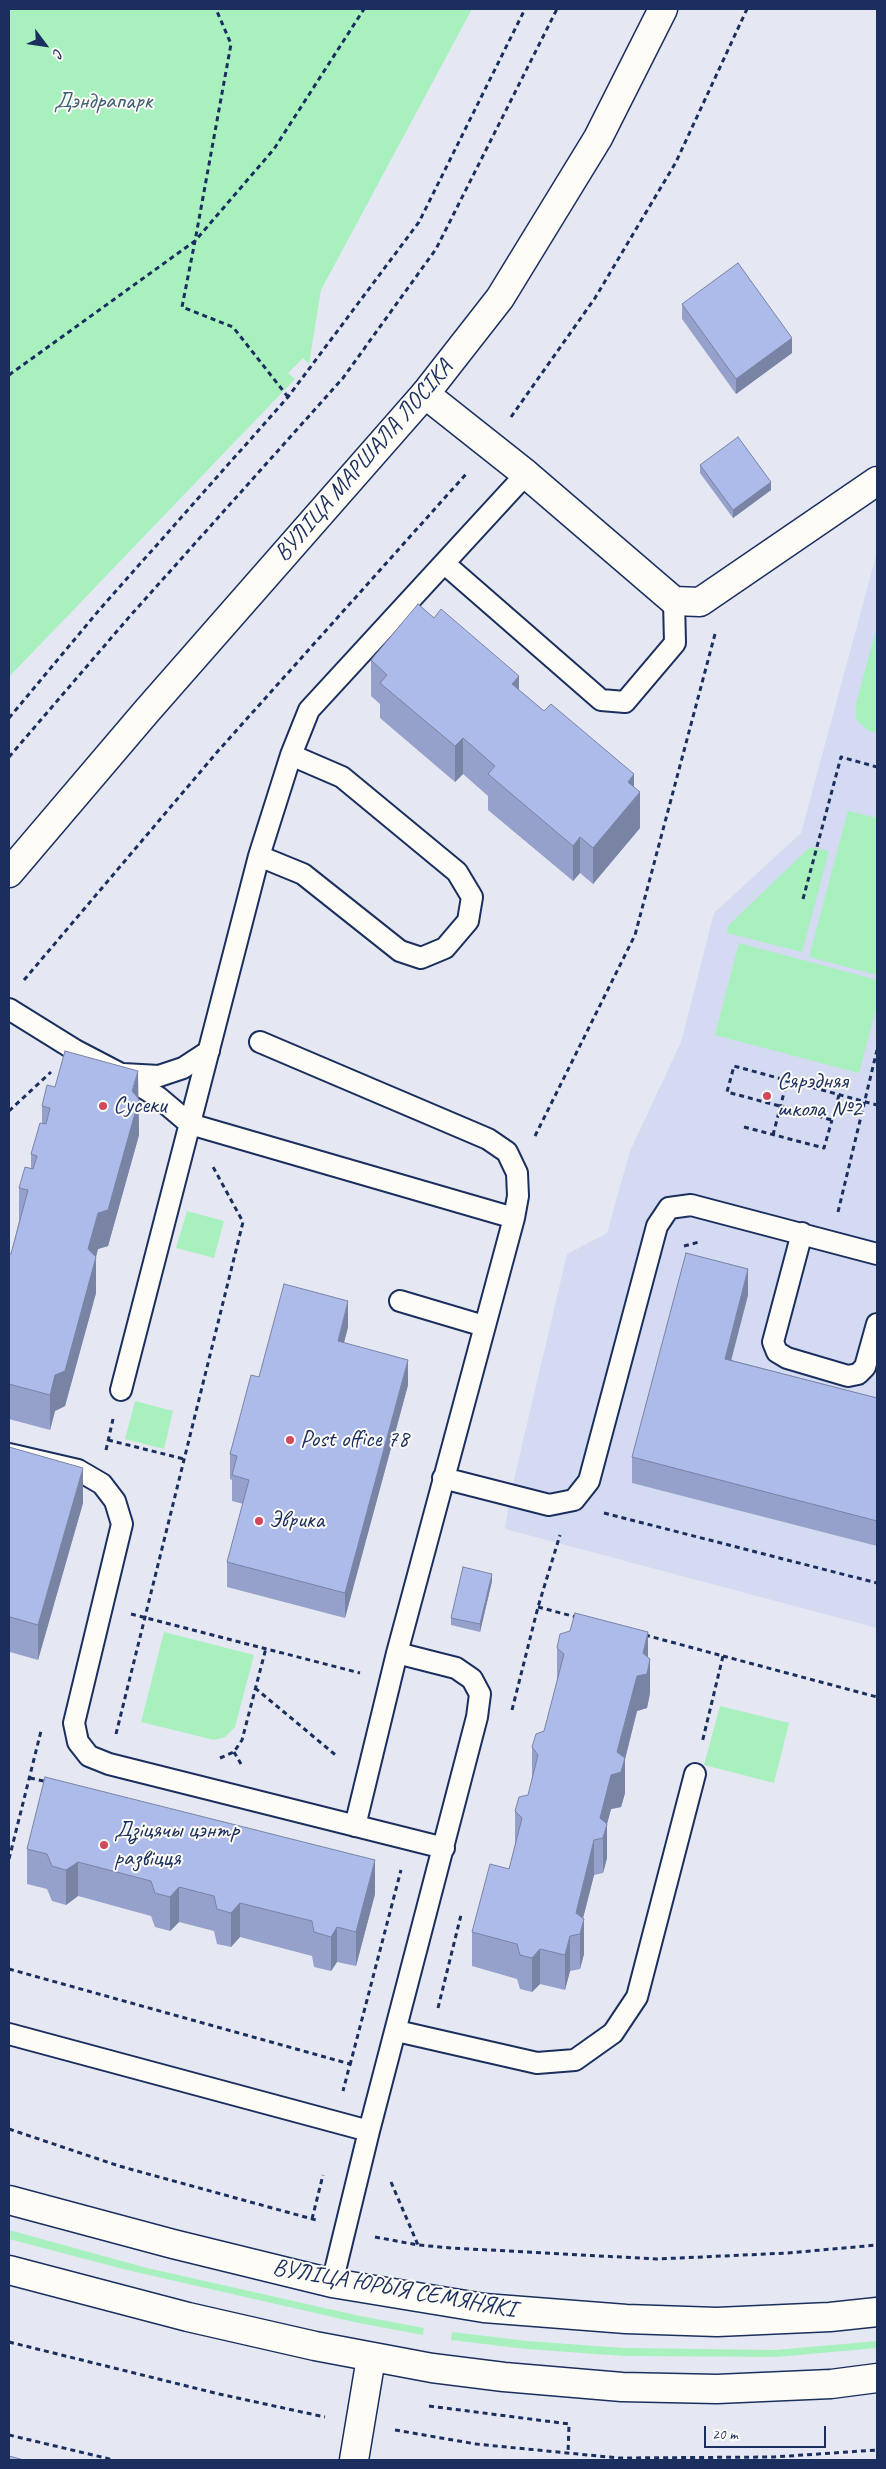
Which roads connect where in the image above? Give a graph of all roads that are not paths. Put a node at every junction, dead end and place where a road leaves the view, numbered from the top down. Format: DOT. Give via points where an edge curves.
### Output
graph roads {
  1 [pos="663,9"];
  2 [pos="425,394"];
  3 [pos="526,474"];
  4 [pos="877,481"];
  5 [pos="445,564"];
  6 [pos="674,601"];
  7 [pos="291,755"];
  8 [pos="259,856"];
  9 [pos="9,873"];
  10 [pos="9,1009"];
  11 [pos="260,1042"];
  12 [pos="209,1050"];
  13 [pos="122,1074"];
  14 [pos="190,1124"];
  15 [pos="514,1218"];
  16 [pos="802,1233"];
  17 [pos="877,1254"];
  18 [pos="400,1301"];
  19 [pos="877,1324"];
  20 [pos="484,1326"];
  21 [pos="121,1390"];
  22 [pos="9,1454"];
  23 [pos="443,1478"];
  24 [pos="397,1653"];
  25 [pos="694,1774"];
  26 [pos="355,1826"];
  27 [pos="444,1848"];
  28 [pos="397,2031"];
  29 [pos="9,2034"];
  30 [pos="369,2131"];
  31 [pos="9,2200"];
  32 [pos="9,2270"];
  33 [pos="332,2283"];
  34 [pos="877,2312"];
  35 [pos="372,2358"];
  36 [pos="877,2378"];
  37 [pos="354,2460"];
  1 -- 2 [label="main road, ВУЛІЦА МАРШАЛА ЛОСІКА" via="598,138 500,298"];
  2 -- 3 [label="main road"];
  2 -- 9 [label="main road, ВУЛІЦА МАРШАЛА ЛОСІКА"];
  3 -- 5 [label="lane"];
  3 -- 6 [label="main road"];
  4 -- 6 [label="main road" via="700,602"];
  5 -- 6 [label="lane" via="601,700 626,702 675,643"];
  5 -- 7 [label="lane" via="309,710"];
  7 -- 8 [label="lane"];
  7 -- 8 [label="lane" via="342,777 456,872 472,897 468,921 445,948 421,958 400,951 303,874"];
  8 -- 12 [label="lane"];
  10 -- 13 [label="lane" via="75,1050"];
  11 -- 15 [label="lane" via="488,1139 507,1152 517,1173 518,1196"];
  12 -- 13 [label="lane" via="184,1068 159,1076"];
  12 -- 14 [label="lane"];
  13 -- 14 [label="lane" via="158,1097"];
  14 -- 15 [label="lane"];
  14 -- 21 [label="lane"];
  15 -- 20 [label="lane"];
  16 -- 17 [label="lane"];
  16 -- 19 [label="lane" via="773,1342 777,1352 848,1376 858,1374 866,1366"];
  16 -- 23 [label="lane" via="691,1205 669,1208 657,1226 589,1481 574,1500 548,1505"];
  18 -- 20 [label="lane"];
  20 -- 23 [label="lane"];
  22 -- 26 [label="lane" via="78,1470 102,1484 115,1501 122,1524 74,1723 78,1742 89,1756 109,1764"];
  23 -- 24 [label="lane"];
  24 -- 26 [label="lane"];
  24 -- 27 [label="lane" via="456,1668 472,1679 480,1694"];
  25 -- 28 [label="lane" via="637,1997 613,2033 575,2060 537,2063"];
  26 -- 27 [label="lane"];
  27 -- 28 [label="lane"];
  28 -- 30 [label="lane"];
  29 -- 30 [label="lane"];
  30 -- 33 [label="lane"];
  31 -- 33 [label="main road, ВУЛІЦА ЮРЫЯ СЕМЯНЯКІ"];
  32 -- 35 [label="main road" via="188,2317"];
  33 -- 34 [label="main road, ВУЛІЦА ЮРЫЯ СЕМЯНЯКІ" via="484,2308 626,2319 717,2322"];
  35 -- 36 [label="main road" via="504,2377 622,2387 736,2388 831,2384"];
  35 -- 37 [label="main road"];
}
